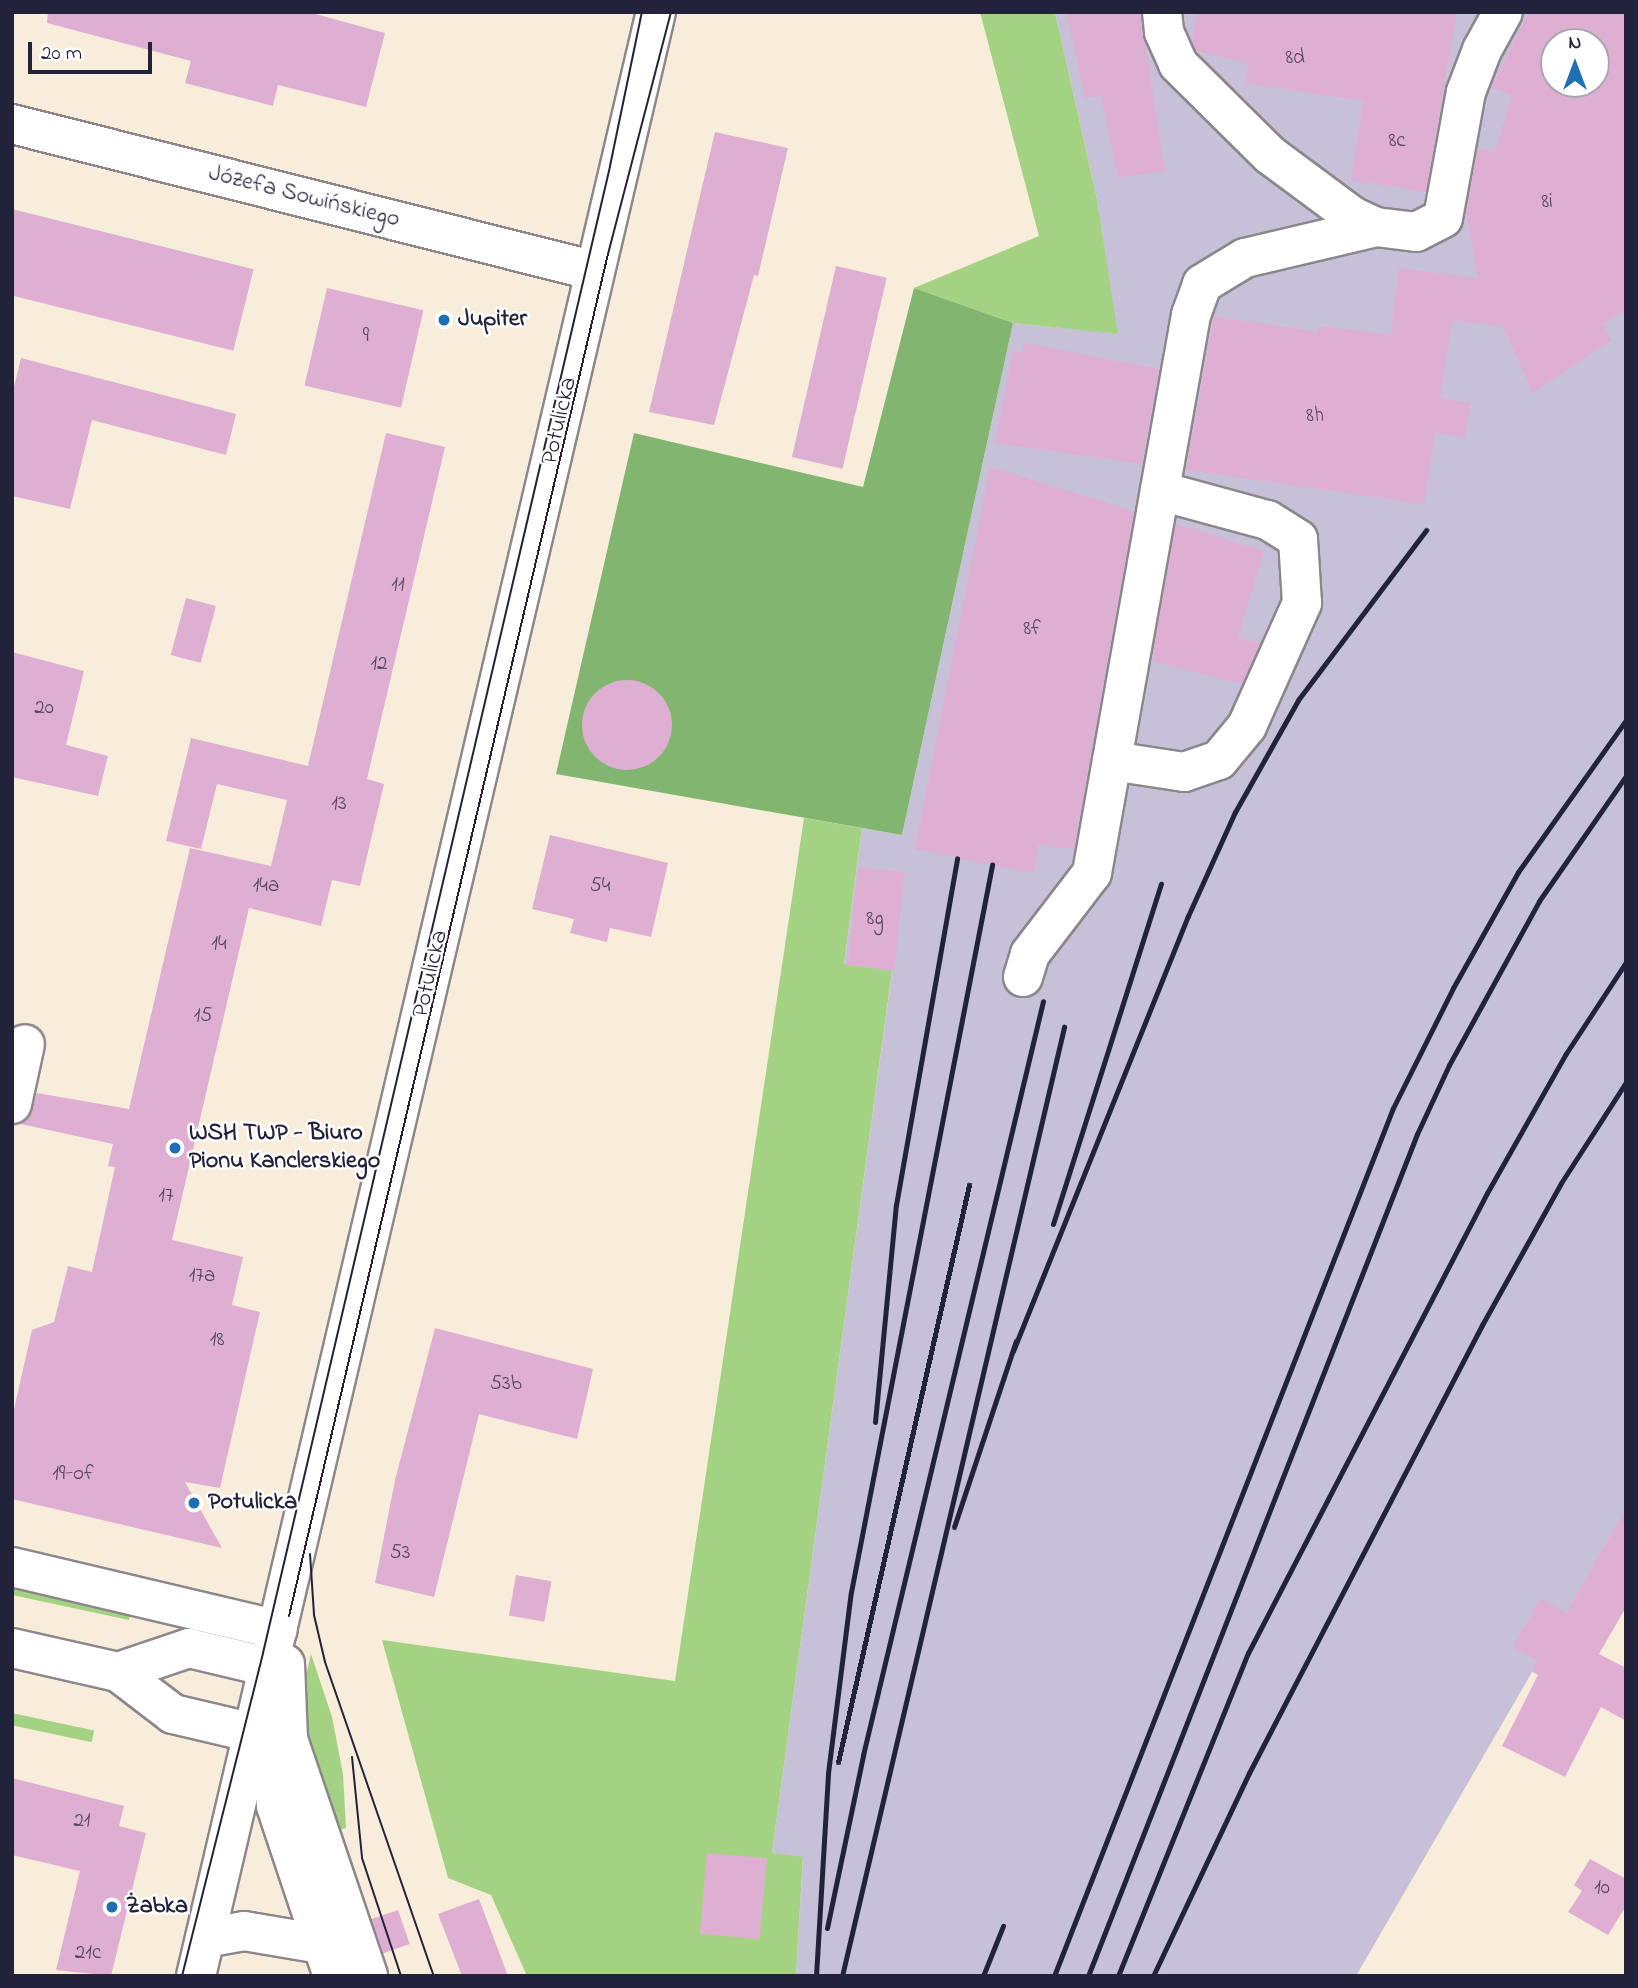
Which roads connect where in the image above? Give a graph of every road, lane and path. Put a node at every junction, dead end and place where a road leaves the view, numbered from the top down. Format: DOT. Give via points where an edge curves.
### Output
graph roads {
  1 [pos="656,12"];
  2 [pos="1162,12"];
  3 [pos="1503,12"];
  4 [pos="12,124"];
  5 [pos="1376,227"];
  6 [pos="595,271"];
  7 [pos="1160,491"];
  8 [pos="1112,761"];
  9 [pos="1023,977"];
  10 [pos="25,1044"];
  11 [pos="12,1104"];
  12 [pos="12,1567"];
  13 [pos="285,1609"];
  14 [pos="12,1648"];
  15 [pos="269,1667"];
  16 [pos="118,1672"];
  17 [pos="254,1733"];
  18 [pos="205,1938"];
  19 [pos="327,1960"];
  20 [pos="196,1976"];
  21 [pos="368,1976"];
  1 -- 6 [label="street, Potulicka"];
  2 -- 5 [label="street" via="1164,32 1178,64 1212,103 1330,202"];
  3 -- 5 [label="street" via="1466,92 1443,218 1416,232"];
  4 -- 6 [label="street, Józefa Sowińskiego"];
  5 -- 7 [label="street" via="1245,258 1202,284 1191,315"];
  6 -- 13 [label="street, Potulicka"];
  7 -- 8 [label="street"];
  7 -- 8 [label="street" via="1267,520 1298,539 1302,603 1247,726 1219,760 1184,772"];
  8 -- 9 [label="street" via="1092,873 1030,954"];
  10 -- 11 [label="street"];
  12 -- 13 [label="street"];
  13 -- 15 [label="street, Potulicka"];
  13 -- 19 [label="street" via="271,1708 272,1784 283,1834"];
  13 -- 21 [label="street" via="282,1686 288,1739"];
  14 -- 16 [label="street"];
  15 -- 16 [label="street" via="189,1648"];
  15 -- 17 [label="street, Potulicka"];
  16 -- 17 [label="street" via="173,1714"];
  17 -- 18 [label="street, Potulicka"];
  18 -- 19 [label="street" via="244,1931"];
  18 -- 20 [label="street, Potulicka"];
}
